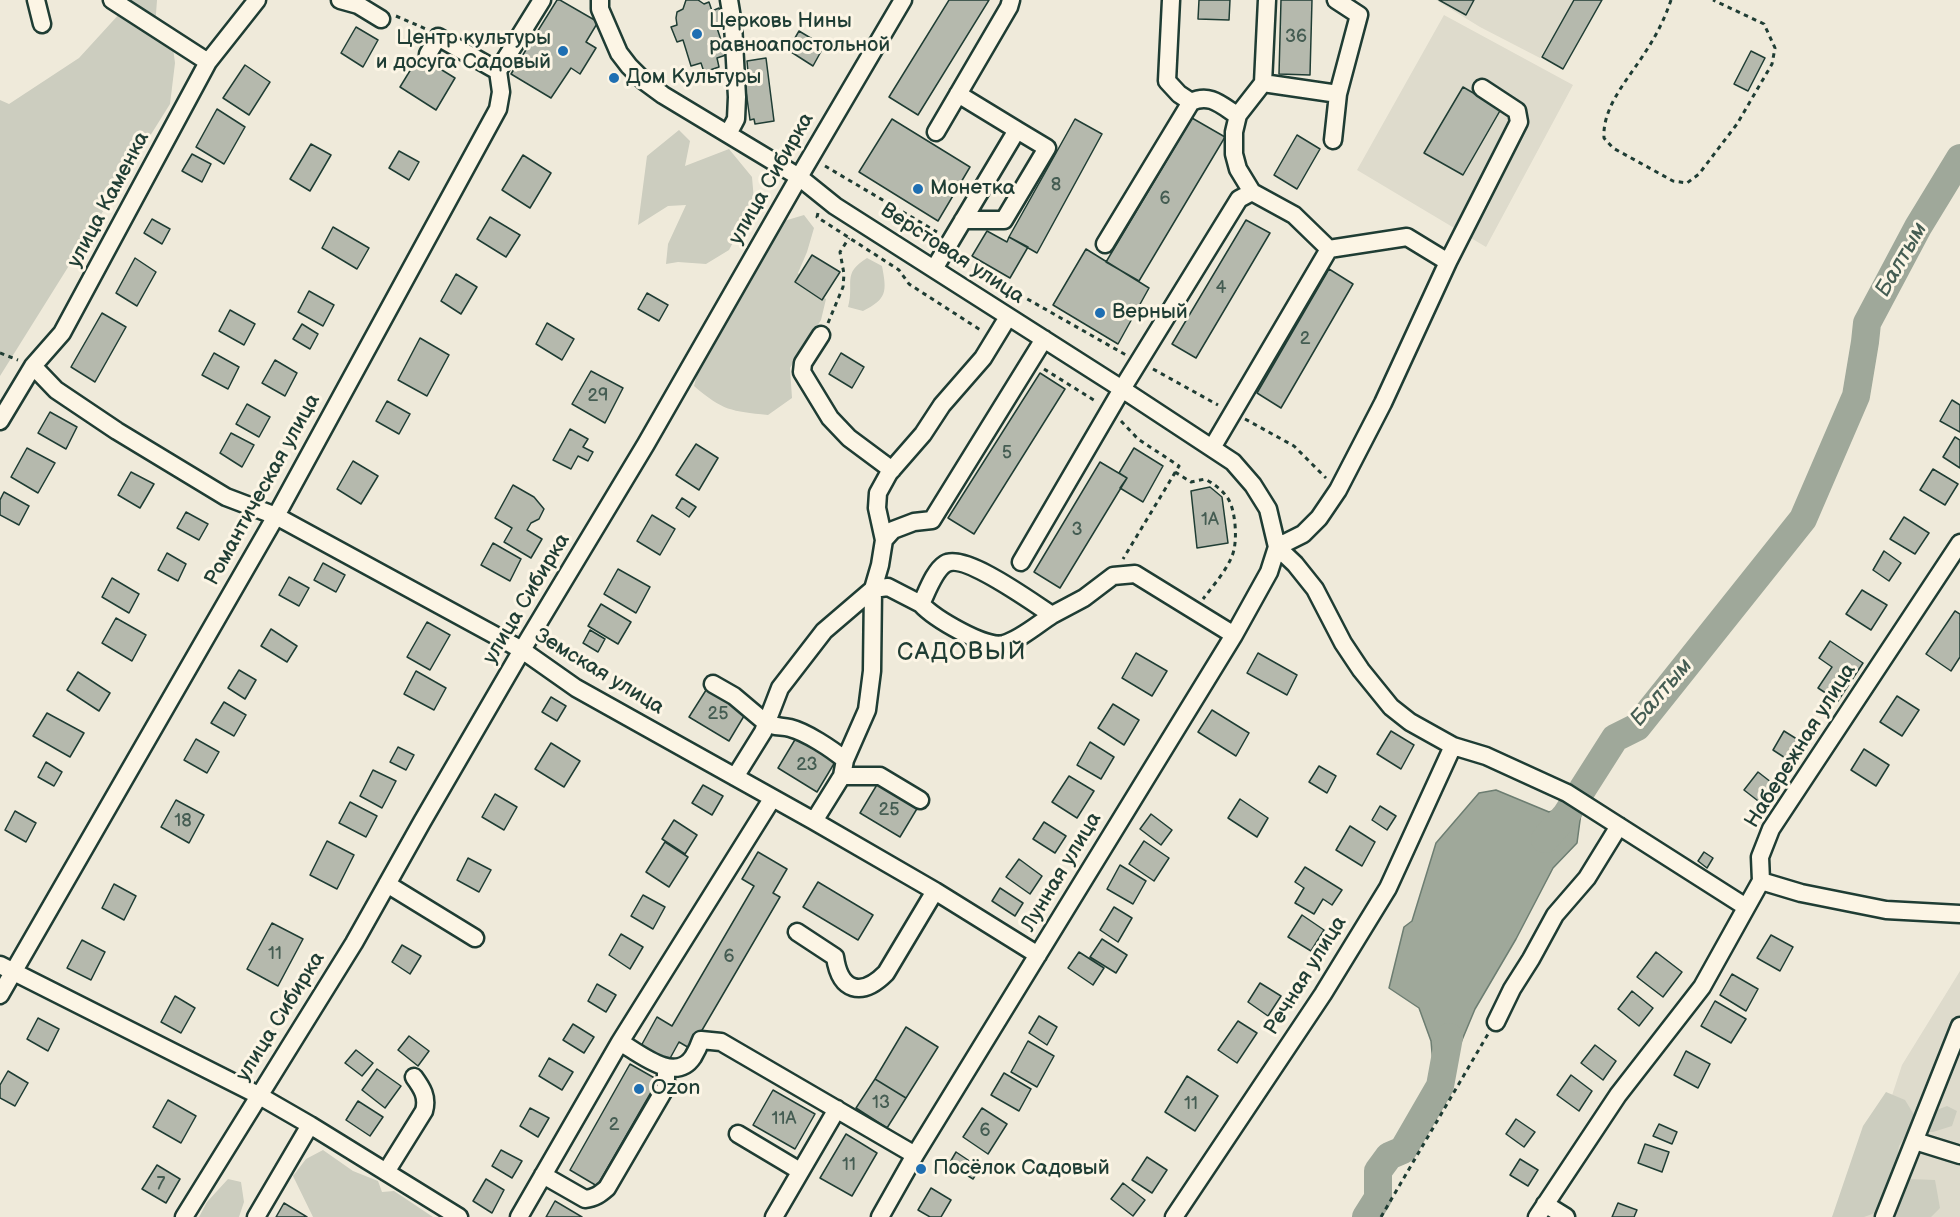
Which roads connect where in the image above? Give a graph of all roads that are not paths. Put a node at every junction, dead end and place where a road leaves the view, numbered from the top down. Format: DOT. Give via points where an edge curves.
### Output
graph roads {
  1 [pos="36,0"];
  2 [pos="112,0"];
  3 [pos="257,0"];
  4 [pos="340,0"];
  5 [pos="542,0"];
  6 [pos="600,0"];
  7 [pos="729,0"];
  8 [pos="903,0"];
  9 [pos="1011,0"];
  10 [pos="1171,0"];
  11 [pos="1267,0"];
  12 [pos="1336,0"];
  13 [pos="381,19"];
  14 [pos="42,24"];
  15 [pos="428,54"];
  16 [pos="208,63"];
  17 [pos="498,71"];
  18 [pos="1263,83"];
  19 [pos="1482,88"];
  20 [pos="958,94"];
  21 [pos="1338,94"];
  22 [pos="1191,102"];
  23 [pos="1238,116"];
  24 [pos="1017,130"];
  25 [pos="936,132"];
  26 [pos="728,134"];
  27 [pos="1333,140"];
  28 [pos="799,177"];
  29 [pos="1252,192"];
  30 [pos="963,220"];
  31 [pos="1105,244"];
  32 [pos="1329,249"];
  33 [pos="1448,262"];
  34 [pos="934,269"];
  35 [pos="1008,317"];
  36 [pos="821,335"];
  37 [pos="1044,339"];
  38 [pos="33,366"];
  39 [pos="1122,388"];
  40 [pos="0,421"];
  41 [pos="1212,448"];
  42 [pos="892,470"];
  43 [pos="276,516"];
  44 [pos="884,540"];
  45 [pos="1960,543"];
  46 [pos="1277,547"];
  47 [pos="1021,562"];
  48 [pos="873,589"];
  49 [pos="921,604"];
  50 [pos="1052,615"];
  51 [pos="1234,635"];
  52 [pos="522,650"];
  53 [pos="713,684"];
  54 [pos="766,723"];
  55 [pos="1453,746"];
  56 [pos="844,768"];
  57 [pos="735,777"];
  58 [pos="772,799"];
  59 [pos="920,800"];
  60 [pos="814,821"];
  61 [pos="1619,826"];
  62 [pos="1761,881"];
  63 [pos="387,884"];
  64 [pos="935,891"];
  65 [pos="1746,907"];
  66 [pos="1960,914"];
  67 [pos="797,932"];
  68 [pos="475,938"];
  69 [pos="1038,955"];
  70 [pos="6,969"];
  71 [pos="0,995"];
  72 [pos="1496,1022"];
  73 [pos="1960,1026"];
  74 [pos="620,1041"];
  75 [pos="666,1068"];
  76 [pos="414,1077"];
  77 [pos="258,1095"];
  78 [pos="837,1109"];
  79 [pos="310,1125"];
  80 [pos="738,1134"];
  81 [pos="1916,1141"];
  82 [pos="915,1155"];
  83 [pos="1960,1155"];
  84 [pos="800,1171"];
  85 [pos="386,1172"];
  86 [pos="543,1175"];
  87 [pos="1541,1211"];
  88 [pos="184,1217"];
  89 [pos="256,1217"];
  90 [pos="459,1217"];
  91 [pos="519,1217"];
  92 [pos="774,1217"];
  93 [pos="880,1217"];
  94 [pos="1174,1217"];
  95 [pos="1566,1217"];
  96 [pos="1884,1217"];
  1 -- 14 [label="street"];
  2 -- 16 [label="street"];
  3 -- 16 [label="street, улица Каменка"];
  4 -- 13 [label="street"];
  5 -- 17 [label="street"];
  6 -- 26 [label="street, Верстовая улица" via="614,41 629,66 663,95"];
  7 -- 26 [label="street" via="737,97 736,118"];
  8 -- 28 [label="street, улица Сибирка"];
  9 -- 20 [label="street"];
  10 -- 22 [label="street" via="1167,81"];
  11 -- 18 [label="street"];
  12 -- 21 [label="street" via="1359,15"];
  15 -- 17 [label="street" via="438,37"];
  16 -- 38 [label="street, улица Каменка" via="62,333"];
  17 -- 43 [label="street, Романтическая улица" via="498,109"];
  18 -- 21 [label="street"];
  18 -- 23 [label="street"];
  19 -- 33 [label="street" via="1517,111 1519,122"];
  20 -- 24 [label="street"];
  20 -- 25 [label="street"];
  21 -- 27 [label="street"];
  22 -- 23 [label="street" via="1209,98"];
  22 -- 31 [label="street"];
  23 -- 29 [label="street" via="1233,132 1234,154"];
  24 -- 30 [label="street"];
  24 -- 30 [label="street" via="1047,148 1004,220"];
  26 -- 28 [label="street, Верстовая улица"];
  28 -- 34 [label="street, Верстовая улица" via="835,206"];
  28 -- 52 [label="street, улица Сибирка"];
  29 -- 32 [label="street" via="1294,215"];
  29 -- 39 [label="street" via="1239,199"];
  30 -- 34 [label="street"];
  32 -- 33 [label="street" via="1407,237"];
  32 -- 41 [label="street"];
  33 -- 46 [label="street" via="1383,403 1335,494 1303,534"];
  34 -- 35 [label="street, Верстовая улица"];
  35 -- 37 [label="street, Верстовая улица"];
  35 -- 42 [label="street" via="983,358"];
  36 -- 42 [label="street" via="803,363 807,382 830,418 849,438"];
  37 -- 39 [label="street, Верстовая улица"];
  37 -- 44 [label="street" via="932,520 893,530"];
  38 -- 40 [label="street, улица Каменка"];
  38 -- 43 [label="street, Земская улица" via="56,390 117,431 226,497"];
  39 -- 41 [label="street, Верстовая улица"];
  39 -- 47 [label="street"];
  41 -- 46 [label="street, Верстовая улица" via="1233,462 1253,485 1268,509"];
  42 -- 44 [label="street" via="878,493"];
  43 -- 52 [label="street, Земская улица"];
  43 -- 70 [label="street, Романтическая улица"];
  44 -- 48 [label="street"];
  45 -- 62 [label="street, Набережная улица" via="1771,829 1760,857"];
  46 -- 51 [label="street, Лунная улица" via="1269,572"];
  46 -- 55 [label="street" via="1315,589 1343,643 1391,707"];
  48 -- 49 [label="street" via="888,587"];
  48 -- 54 [label="street" via="807,651 780,688"];
  48 -- 56 [label="street" via="872,671 867,710"];
  49 -- 50 [label="street" via="943,621 995,644 1004,644"];
  49 -- 50 [label="street" via="943,564 960,561 981,569"];
  50 -- 51 [label="street" via="1113,576 1135,574"];
  51 -- 69 [label="street, Лунная улица"];
  52 -- 57 [label="street, Земская улица" via="576,688"];
  52 -- 63 [label="street, улица Сибирка"];
  53 -- 54 [label="street" via="751,708"];
  54 -- 56 [label="street" via="799,731"];
  54 -- 57 [label="street"];
  55 -- 61 [label="street" via="1486,756 1567,793"];
  55 -- 94 [label="street, Речная улица" via="1388,888 1310,1014"];
  56 -- 59 [label="street" via="880,776"];
  56 -- 60 [label="street"];
  57 -- 58 [label="street, Земская улица"];
  58 -- 60 [label="street, Земская улица"];
  58 -- 74 [label="street"];
  60 -- 64 [label="street, Земская улица"];
  61 -- 65 [label="street"];
  61 -- 72 [label="street" via="1587,878 1555,915"];
  62 -- 65 [label="street, Набережная улица"];
  62 -- 66 [label="street" via="1886,910"];
  63 -- 68 [label="street"];
  63 -- 77 [label="street, улица Сибирка"];
  64 -- 67 [label="street" via="886,973 865,988 851,988 842,980 835,957"];
  64 -- 69 [label="street, Земская улица"];
  65 -- 87 [label="street, Набережная улица" via="1702,987 1618,1095"];
  69 -- 82 [label="street, Лунная улица"];
  70 -- 71 [label="street, Романтическая улица"];
  70 -- 77 [label="street"];
  73 -- 81 [label="street"];
  74 -- 75 [label="street"];
  74 -- 86 [label="street"];
  75 -- 78 [label="street" via="680,1068 692,1059 701,1040 721,1042"];
  75 -- 86 [label="street" via="666,1087 607,1188 593,1198 585,1198"];
  76 -- 85 [label="street" via="423,1090 424,1111"];
  77 -- 79 [label="street"];
  77 -- 88 [label="street, улица Сибирка"];
  78 -- 82 [label="street"];
  78 -- 84 [label="street"];
  79 -- 85 [label="street"];
  79 -- 89 [label="street"];
  80 -- 84 [label="street"];
  81 -- 83 [label="street"];
  81 -- 96 [label="street"];
  82 -- 93 [label="street, Лунная улица"];
  84 -- 92 [label="street"];
  85 -- 90 [label="street"];
  86 -- 91 [label="street"];
  87 -- 95 [label="street"];
}
